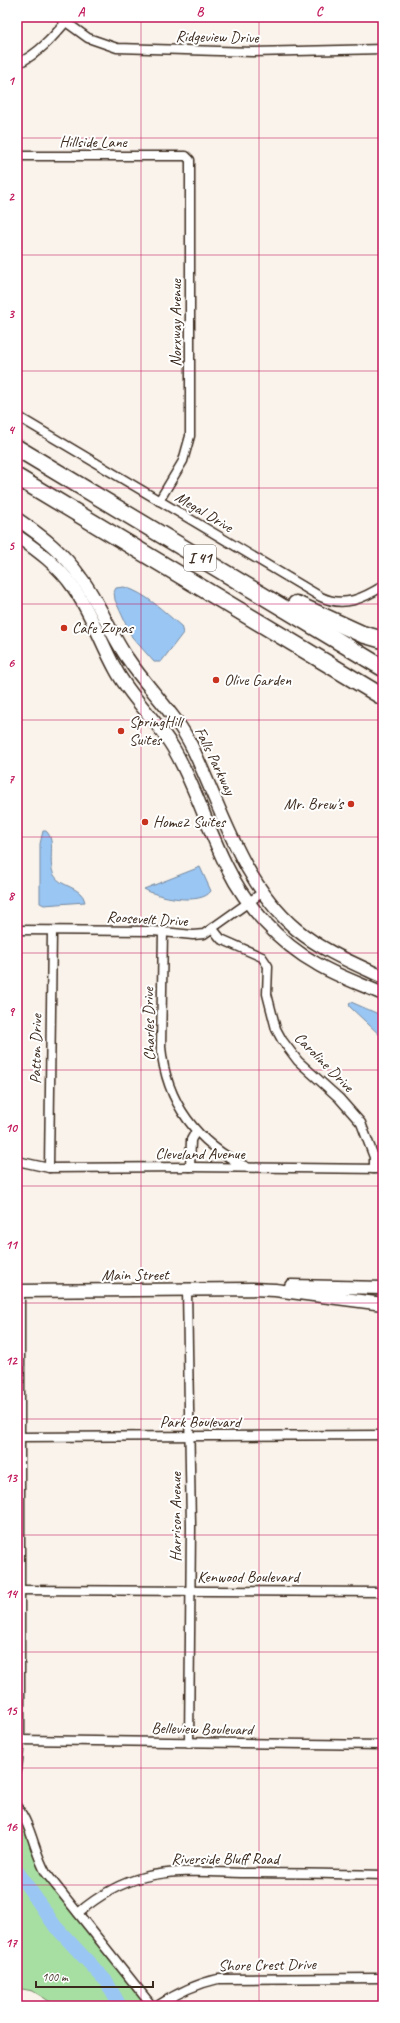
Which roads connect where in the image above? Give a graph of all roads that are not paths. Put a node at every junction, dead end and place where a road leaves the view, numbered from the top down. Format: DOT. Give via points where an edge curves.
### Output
graph roads {
  1 [pos="65,19"];
  2 [pos="383,49"];
  3 [pos="17,64"];
  4 [pos="17,156"];
  5 [pos="169,156"];
  6 [pos="17,416"];
  7 [pos="17,448"];
  8 [pos="17,478"];
  9 [pos="82,487"];
  10 [pos="158,501"];
  11 [pos="17,519"];
  12 [pos="17,536"];
  13 [pos="383,586"];
  14 [pos="383,640"];
  15 [pos="383,668"];
  16 [pos="383,697"];
  17 [pos="263,892"];
  18 [pos="249,902"];
  19 [pos="213,929"];
  20 [pos="17,930"];
  21 [pos="52,931"];
  22 [pos="163,932"];
  23 [pos="383,977"];
  24 [pos="383,994"];
  25 [pos="196,1131"];
  26 [pos="17,1161"];
  27 [pos="190,1167"];
  28 [pos="49,1168"];
  29 [pos="249,1168"];
  30 [pos="374,1169"];
  31 [pos="383,1169"];
  32 [pos="383,1288"];
  33 [pos="187,1290"];
  34 [pos="252,1290"];
  35 [pos="18,1291"];
  36 [pos="383,1304"];
  37 [pos="189,1436"];
  38 [pos="383,1436"];
  39 [pos="19,1437"];
  40 [pos="19,1590"];
  41 [pos="190,1591"];
  42 [pos="383,1592"];
  43 [pos="20,1740"];
  44 [pos="189,1743"];
  45 [pos="383,1745"];
  46 [pos="17,1770"];
  47 [pos="17,1807"];
  48 [pos="383,1874"];
  49 [pos="78,1913"];
  50 [pos="383,1978"];
  51 [pos="152,2006"];
  52 [pos="157,2006"];
  1 -- 2 [label="street, Ridgeview Drive" via="88,38 109,46 125,48 253,52"];
  1 -- 3 [label="street" via="54,37 38,52"];
  4 -- 5 [label="street, Hillside Lane"];
  5 -- 10 [label="street, Norxway Avenue" via="186,156 190,160 190,436 183,461"];
  6 -- 10 [label="street, Megal Drive"];
  7 -- 9 [label="highway, I 41"];
  8 -- 16 [label="highway, I 41"];
  9 -- 14 [label="highway" via="309,611"];
  9 -- 15 [label="highway, I 41"];
  10 -- 13 [label="street, Megal Drive" via="325,599 340,602 356,600"];
  11 -- 17 [label="street, Falls Parkway" via="64,556 82,579 126,658 182,729 233,842"];
  12 -- 18 [label="street, Falls Parkway" via="48,559 72,586 117,671 176,751 227,868"];
  17 -- 18 [label="street, Roosevelt Drive"];
  17 -- 23 [label="street, Falls Parkway" via="295,928 310,939"];
  18 -- 19 [label="street, Roosevelt Drive"];
  18 -- 24 [label="street, Falls Parkway" via="282,937 317,964"];
  19 -- 22 [label="street, Roosevelt Drive" via="204,934 193,935"];
  19 -- 30 [label="street, Caroline Drive" via="221,939 262,957 268,966 267,994 272,1020 279,1035 298,1061 339,1098 361,1123 374,1157"];
  20 -- 21 [label="street, Roosevelt Drive"];
  21 -- 22 [label="street, Roosevelt Drive"];
  21 -- 28 [label="street, Patton Drive"];
  22 -- 25 [label="street, Charles Drive" via="163,1065 176,1103"];
  25 -- 27 [label="street" via="191,1140"];
  25 -- 29 [label="street, Charles Drive" via="211,1145"];
  26 -- 28 [label="street, Cleveland Avenue"];
  27 -- 28 [label="street, Cleveland Avenue"];
  27 -- 29 [label="street, Cleveland Avenue"];
  29 -- 30 [label="street, Cleveland Avenue"];
  30 -- 31 [label="street, Cleveland Avenue"];
  32 -- 34 [label="street, Main Street" via="282,1286"];
  33 -- 34 [label="street, Main Street"];
  33 -- 35 [label="street, Main Street"];
  33 -- 37 [label="street, Harrison Avenue"];
  34 -- 36 [label="street, Main Street" via="275,1290"];
  35 -- 39 [label="street"];
  37 -- 38 [label="street, Park Boulevard"];
  37 -- 39 [label="street, Park Boulevard"];
  37 -- 41 [label="street, Harrison Avenue"];
  39 -- 40 [label="street"];
  40 -- 41 [label="street, Kenwood Boulevard"];
  40 -- 43 [label="street"];
  41 -- 42 [label="street, Kenwood Boulevard"];
  41 -- 44 [label="street, Harrison Avenue"];
  43 -- 44 [label="street, Belleview Boulevard"];
  43 -- 46 [label="street"];
  44 -- 45 [label="street, Belleview Boulevard"];
  47 -- 49 [label="street" via="46,1873"];
  48 -- 49 [label="street, Riverside Bluff Road" via="159,1874 117,1887"];
  49 -- 51 [label="street"];
  50 -- 52 [label="street, Shore Crest Drive" via="218,1979 185,1988"];
}
